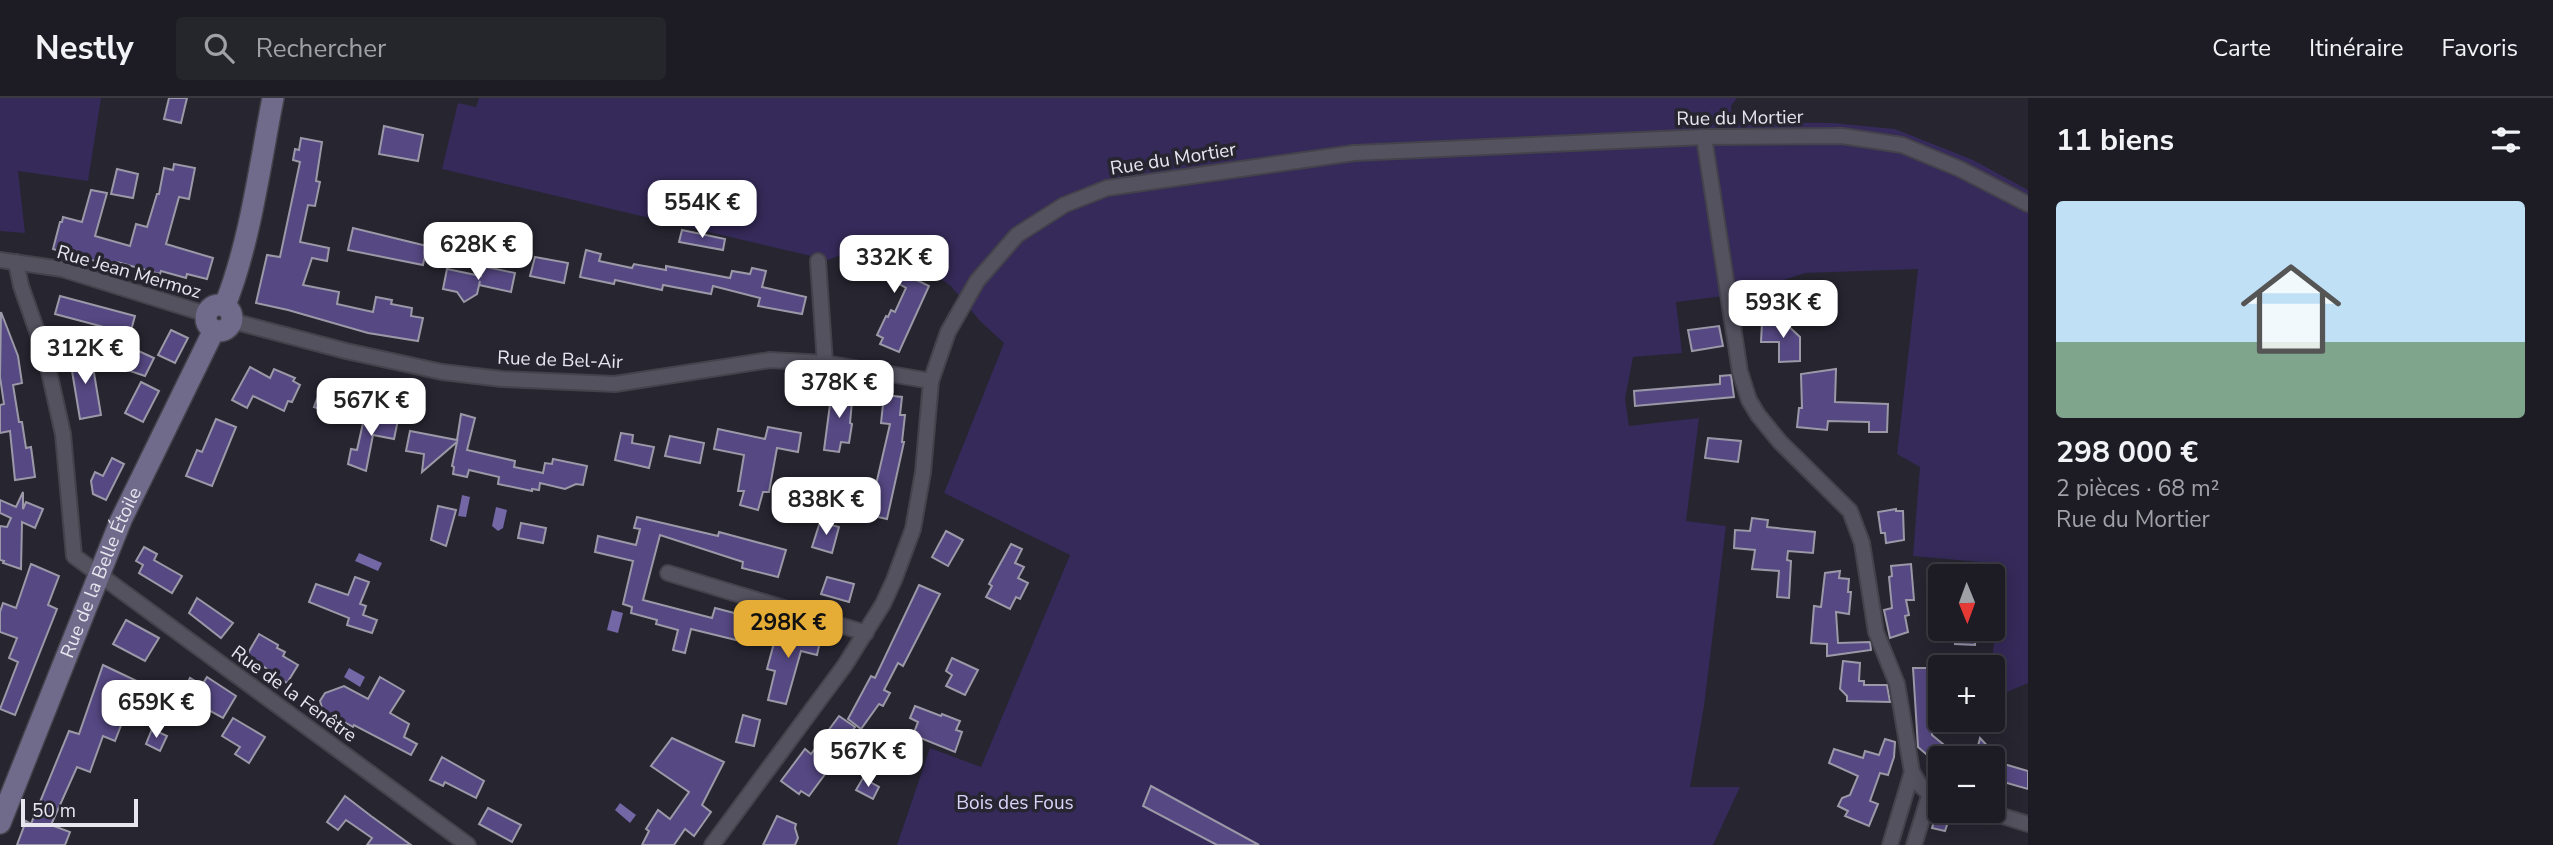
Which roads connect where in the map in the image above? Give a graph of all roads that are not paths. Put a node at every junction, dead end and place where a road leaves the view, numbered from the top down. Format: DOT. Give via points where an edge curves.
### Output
graph roads {
  1 [pos="273,98"];
  2 [pos="1704,137"];
  3 [pos="2028,204"];
  4 [pos="0,260"];
  5 [pos="818,261"];
  6 [pos="16,262"];
  7 [pos="219,318"];
  8 [pos="825,363"];
  9 [pos="931,382"];
  10 [pos="99,573"];
  11 [pos="668,573"];
  12 [pos="866,633"];
  13 [pos="1912,772"];
  14 [pos="1928,791"];
  15 [pos="1928,812"];
  16 [pos="2005,817"];
  17 [pos="0,822"];
  18 [pos="2028,824"];
  19 [pos="468,845"];
  20 [pos="712,845"];
  21 [pos="1890,845"];
  22 [pos="1914,845"];
  1 -- 7 [label="street, Rue de la Belle Étoile" via="238,263"];
  2 -- 3 [label="street, Rue du Mortier" via="1842,136 1902,145"];
  2 -- 9 [label="street, Rue du Mortier" via="1354,153 1107,188 1064,205 1017,235 977,281 948,332"];
  2 -- 13 [label="street" via="1740,372 1749,400 1780,442 1850,511 1862,542 1876,632 1897,684"];
  4 -- 6 [label="street, Rue Jean Mermoz"];
  5 -- 8 [label="street"];
  6 -- 7 [label="street, Rue Jean Mermoz" via="62,270"];
  6 -- 10 [label="street, Rue de la Fenêtre" via="45,354 63,434 74,556"];
  7 -- 8 [label="street, Rue de Bel-Air" via="442,372 502,379 615,384 769,360"];
  7 -- 10 [label="street, Rue de la Belle Étoile"];
  8 -- 9 [label="street, Rue de Bel-Air"];
  9 -- 12 [label="street, Rue du Mortier" via="913,529 894,580"];
  10 -- 17 [label="street, Rue de la Belle Étoile"];
  10 -- 19 [label="street, Rue de la Fenêtre"];
  11 -- 12 [label="street"];
  12 -- 20 [label="street, Rue du Mortier"];
  13 -- 14 [label="street"];
  13 -- 21 [label="street"];
  15 -- 22 [label="street"];
  16 -- 18 [label="street"];
}
